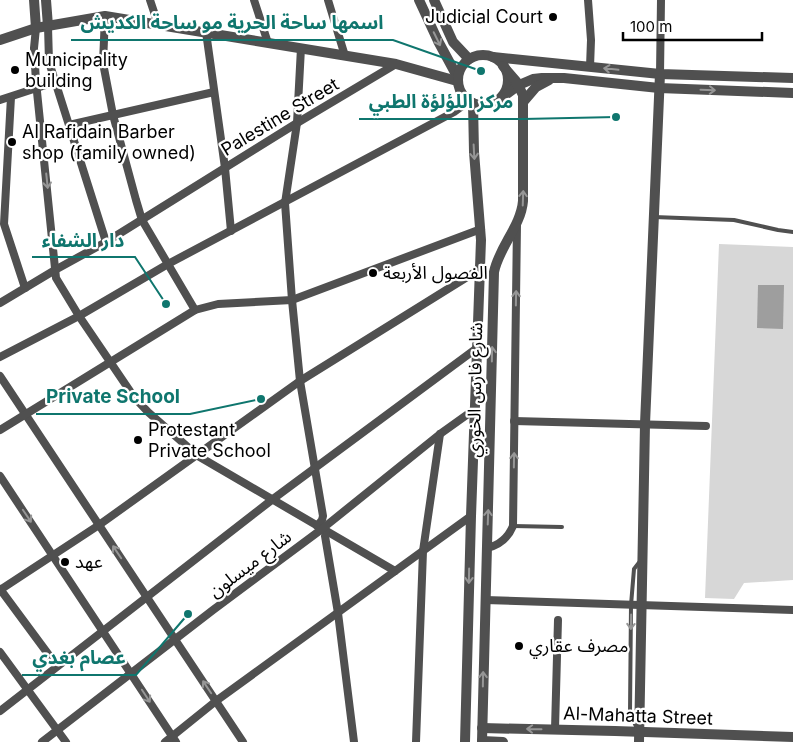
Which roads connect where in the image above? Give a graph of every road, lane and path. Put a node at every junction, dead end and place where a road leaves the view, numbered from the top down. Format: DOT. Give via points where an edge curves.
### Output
graph roads {
  1 [pos="34,0"];
  2 [pos="46,0"];
  3 [pos="150,0"];
  4 [pos="254,0"];
  5 [pos="328,0"];
  6 [pos="419,0"];
  7 [pos="434,0"];
  8 [pos="588,0"];
  9 [pos="661,0"];
  10 [pos="105,16"];
  11 [pos="158,24"];
  12 [pos="48,26"];
  13 [pos="36,28"];
  14 [pos="206,32"];
  15 [pos="0,40"];
  16 [pos="268,43"];
  17 [pos="302,48"];
  18 [pos="345,56"];
  19 [pos="493,57"];
  20 [pos="469,59"];
  21 [pos="396,64"];
  22 [pos="504,66"];
  23 [pos="590,66"];
  24 [pos="660,74"];
  25 [pos="557,78"];
  26 [pos="793,78"];
  27 [pos="458,79"];
  28 [pos="55,82"];
  29 [pos="519,85"];
  30 [pos="38,88"];
  31 [pos="659,88"];
  32 [pos="214,92"];
  33 [pos="793,93"];
  34 [pos="11,97"];
  35 [pos="500,99"];
  36 [pos="0,100"];
  37 [pos="524,101"];
  38 [pos="471,102"];
  39 [pos="113,115"];
  40 [pos="297,123"];
  41 [pos="69,125"];
  42 [pos="8,135"];
  43 [pos="0,138"];
  44 [pos="225,168"];
  45 [pos="285,203"];
  46 [pos="654,217"];
  47 [pos="142,220"];
  48 [pos="517,220"];
  49 [pos="2,225"];
  50 [pos="481,228"];
  51 [pos="231,231"];
  52 [pos="793,232"];
  53 [pos="106,242"];
  54 [pos="168,264"];
  55 [pos="480,268"];
  56 [pos="56,270"];
  57 [pos="25,288"];
  58 [pos="292,300"];
  59 [pos="0,303"];
  60 [pos="195,310"];
  61 [pos="79,316"];
  62 [pos="477,348"];
  63 [pos="0,358"];
  64 [pos="110,363"];
  65 [pos="0,376"];
  66 [pos="300,381"];
  67 [pos="475,409"];
  68 [pos="26,414"];
  69 [pos="514,421"];
  70 [pos="645,424"];
  71 [pos="706,426"];
  72 [pos="0,430"];
  73 [pos="440,434"];
  74 [pos="198,456"];
  75 [pos="315,468"];
  76 [pos="0,476"];
  77 [pos="273,499"];
  78 [pos="471,516"];
  79 [pos="100,525"];
  80 [pos="513,526"];
  81 [pos="562,527"];
  82 [pos="322,529"];
  83 [pos="487,548"];
  84 [pos="423,551"];
  85 [pos="53,555"];
  86 [pos="395,571"];
  87 [pos="0,590"];
  88 [pos="146,596"];
  89 [pos="486,600"];
  90 [pos="636,605"];
  91 [pos="793,610"];
  92 [pos="338,613"];
  93 [pos="558,620"];
  94 [pos="102,630"];
  95 [pos="175,639"];
  96 [pos="0,652"];
  97 [pos="57,666"];
  98 [pos="131,673"];
  99 [pos="27,690"];
  100 [pos="216,701"];
  101 [pos="0,711"];
  102 [pos="482,728"];
  103 [pos="555,729"];
  104 [pos="58,730"];
  105 [pos="639,737"];
  106 [pos="793,737"];
  107 [pos="174,740"];
  108 [pos="42,742"];
  109 [pos="66,742"];
  110 [pos="165,742"];
  111 [pos="244,742"];
  112 [pos="354,742"];
  113 [pos="416,742"];
  114 [pos="465,742"];
  115 [pos="482,742"];
  116 [pos="503,742"];
  1 -- 13 [label="street"];
  2 -- 12 [label="street"];
  3 -- 11 [label="street"];
  4 -- 16 [label="street"];
  5 -- 18 [label="street"];
  6 -- 27 [label="street, one-way"];
  7 -- 20 [label="street" via="453,42"];
  8 -- 23 [label="street"];
  9 -- 24 [label="street"];
  10 -- 11 [label="street"];
  10 -- 12 [label="street"];
  10 -- 39 [label="street" via="103,64"];
  11 -- 14 [label="street"];
  12 -- 13 [label="street"];
  12 -- 28 [label="street" via="49,62"];
  13 -- 15 [label="street"];
  13 -- 30 [label="street" via="34,48"];
  14 -- 16 [label="street"];
  14 -- 32 [label="street"];
  16 -- 17 [label="street"];
  17 -- 18 [label="street"];
  17 -- 40 [label="street"];
  18 -- 21 [label="street"];
  19 -- 20 [label="street" via="481,55"];
  19 -- 22 [label="street"];
  19 -- 23 [label="street"];
  20 -- 27 [label="street" via="461,67"];
  21 -- 27 [label="street"];
  21 -- 40 [label="street, Palestine Street"];
  22 -- 29 [label="street, شارع فارس الخوري"];
  22 -- 35 [label="street" via="508,82"];
  24 -- 23 [label="street, one-way"];
  24 -- 26 [label="street"];
  24 -- 31 [label="street"];
  25 -- 29 [label="street"];
  25 -- 31 [label="street"];
  25 -- 37 [label="street" via="536,87"];
  27 -- 38 [label="street" via="461,94"];
  28 -- 30 [label="street"];
  28 -- 41 [label="street"];
  29 -- 35 [label="street"];
  29 -- 37 [label="street, شارع فارس الخوري"];
  30 -- 34 [label="street"];
  30 -- 56 [label="street, one-way"];
  31 -- 33 [label="street, one-way"];
  31 -- 46 [label="street"];
  32 -- 39 [label="street"];
  32 -- 44 [label="street"];
  34 -- 36 [label="street"];
  34 -- 42 [label="street"];
  35 -- 38 [label="street" via="487,105"];
  48 -- 37 [label="street, شارع فارس الخوري, one-way" via="523,201"];
  38 -- 45 [label="street"];
  38 -- 50 [label="street, one-way"];
  39 -- 41 [label="street"];
  39 -- 47 [label="street"];
  40 -- 44 [label="street, Palestine Street"];
  40 -- 45 [label="street"];
  41 -- 53 [label="street"];
  42 -- 43 [label="street"];
  42 -- 49 [label="street"];
  44 -- 47 [label="street, Palestine Street"];
  44 -- 51 [label="street"];
  45 -- 51 [label="street"];
  45 -- 58 [label="street"];
  46 -- 52 [label="lane" via="734,220"];
  46 -- 70 [label="street"];
  47 -- 53 [label="street, Palestine Street"];
  47 -- 54 [label="street"];
  69 -- 48 [label="street, one-way"];
  83 -- 48 [label="street, شارع فارس الخوري, one-way" via="494,272"];
  49 -- 57 [label="street"];
  50 -- 55 [label="street"];
  50 -- 58 [label="street"];
  51 -- 54 [label="street"];
  53 -- 56 [label="street, Palestine Street"];
  54 -- 60 [label="street"];
  54 -- 61 [label="street"];
  55 -- 62 [label="street"];
  55 -- 66 [label="street"];
  56 -- 57 [label="street, Palestine Street"];
  56 -- 61 [label="street" via="56,278"];
  57 -- 59 [label="street, Palestine Street"];
  58 -- 60 [label="street" via="218,304"];
  58 -- 66 [label="street"];
  60 -- 64 [label="street"];
  61 -- 63 [label="street"];
  61 -- 64 [label="street"];
  62 -- 67 [label="street"];
  62 -- 75 [label="street"];
  64 -- 68 [label="street"];
  64 -- 74 [label="street" via="141,404"];
  65 -- 68 [label="street"];
  66 -- 74 [label="street"];
  66 -- 75 [label="street"];
  67 -- 73 [label="street, شارع ميسلون"];
  67 -- 78 [label="street"];
  68 -- 72 [label="street"];
  68 -- 79 [label="street"];
  69 -- 70 [label="street"];
  80 -- 69 [label="street, one-way"];
  70 -- 71 [label="street"];
  70 -- 90 [label="street" via="642,559"];
  73 -- 82 [label="street, شارع ميسلون"];
  73 -- 84 [label="street"];
  74 -- 77 [label="street"];
  74 -- 79 [label="street"];
  75 -- 77 [label="street"];
  75 -- 82 [label="street"];
  76 -- 85 [label="street, one-way"];
  77 -- 82 [label="street"];
  77 -- 88 [label="street"];
  78 -- 84 [label="street"];
  78 -- 114 [label="street, one-way"];
  79 -- 85 [label="street"];
  88 -- 79 [label="street, one-way"];
  80 -- 81 [label="lane"];
  80 -- 83 [label="street" via="502,542"];
  82 -- 86 [label="street"];
  82 -- 92 [label="street"];
  82 -- 95 [label="street, شارع ميسلون"];
  83 -- 89 [label="street, شارع فارس الخوري"];
  84 -- 86 [label="street"];
  84 -- 113 [label="street"];
  85 -- 87 [label="street"];
  85 -- 94 [label="street"];
  86 -- 92 [label="street"];
  87 -- 97 [label="street"];
  88 -- 94 [label="street"];
  88 -- 95 [label="street"];
  89 -- 90 [label="street"];
  102 -- 89 [label="street, شارع فارس الخوري, one-way"];
  90 -- 91 [label="street"];
  90 -- 105 [label="street"];
  92 -- 100 [label="street"];
  92 -- 112 [label="street"];
  93 -- 103 [label="street"];
  94 -- 97 [label="street"];
  94 -- 98 [label="street"];
  95 -- 98 [label="street, شارع ميسلون"];
  100 -- 95 [label="street, one-way"];
  96 -- 99 [label="street"];
  97 -- 99 [label="street"];
  98 -- 104 [label="street, شارع ميسلون"];
  98 -- 107 [label="street, one-way"];
  99 -- 101 [label="street"];
  99 -- 104 [label="street"];
  100 -- 107 [label="street"];
  100 -- 111 [label="street"];
  103 -- 102 [label="street, Al-Mahatta Street, one-way"];
  102 -- 115 [label="street, شارع فارس الخوري"];
  103 -- 105 [label="street, Al-Mahatta Street"];
  104 -- 108 [label="street, شارع ميسلون"];
  104 -- 109 [label="street"];
  105 -- 106 [label="street, Al-Mahatta Street"];
  107 -- 110 [label="street"];
  115 -- 116 [label="street"];
}
